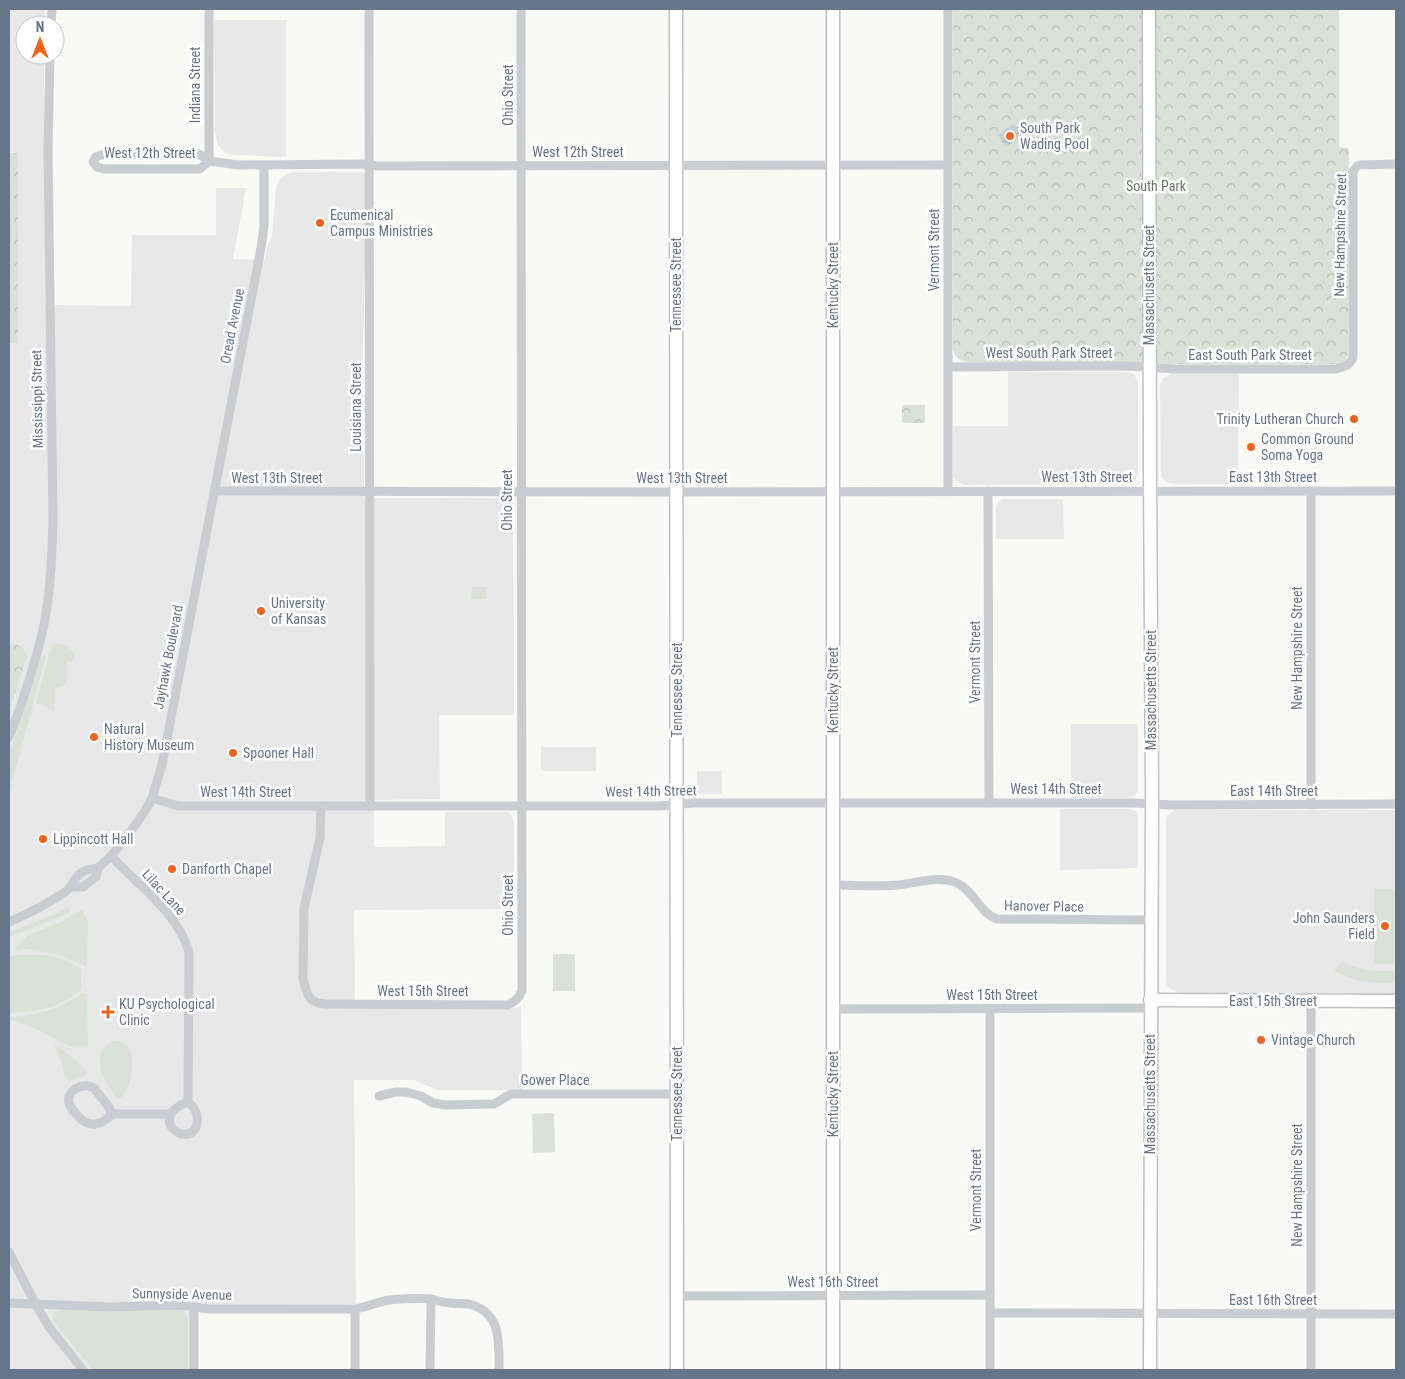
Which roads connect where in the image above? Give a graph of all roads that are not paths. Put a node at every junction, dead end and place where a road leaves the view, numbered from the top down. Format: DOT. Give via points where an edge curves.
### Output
graph roads {
  1 [pos="209,9"];
  2 [pos="369,9"];
  3 [pos="521,9"];
  4 [pos="676,9"];
  5 [pos="832,9"];
  6 [pos="948,9"];
  7 [pos="1149,9"];
  8 [pos="50,65"];
  9 [pos="210,161"];
  10 [pos="264,164"];
  11 [pos="1396,164"];
  12 [pos="370,165"];
  13 [pos="676,165"];
  14 [pos="833,165"];
  15 [pos="948,165"];
  16 [pos="521,166"];
  17 [pos="1349,364"];
  18 [pos="948,367"];
  19 [pos="1150,367"];
  20 [pos="214,491"];
  21 [pos="833,491"];
  22 [pos="948,491"];
  23 [pos="988,491"];
  24 [pos="1150,491"];
  25 [pos="1311,491"];
  26 [pos="1396,491"];
  27 [pos="370,492"];
  28 [pos="521,492"];
  29 [pos="676,492"];
  30 [pos="9,737"];
  31 [pos="152,798"];
  32 [pos="833,802"];
  33 [pos="989,803"];
  34 [pos="677,804"];
  35 [pos="1152,804"];
  36 [pos="1396,804"];
  37 [pos="1311,805"];
  38 [pos="321,806"];
  39 [pos="370,806"];
  40 [pos="521,806"];
  41 [pos="110,856"];
  42 [pos="833,885"];
  43 [pos="1151,920"];
  44 [pos="9,922"];
  45 [pos="522,991"];
  46 [pos="1311,1001"];
  47 [pos="1396,1001"];
  48 [pos="1150,1004"];
  49 [pos="833,1009"];
  50 [pos="990,1009"];
  51 [pos="677,1094"];
  52 [pos="379,1096"];
  53 [pos="188,1102"];
  54 [pos="112,1114"];
  55 [pos="170,1114"];
  56 [pos="9,1252"];
  57 [pos="833,1295"];
  58 [pos="990,1295"];
  59 [pos="677,1296"];
  60 [pos="431,1299"];
  61 [pos="9,1303"];
  62 [pos="35,1303"];
  63 [pos="194,1307"];
  64 [pos="355,1309"];
  65 [pos="990,1313"];
  66 [pos="1150,1313"];
  67 [pos="1311,1314"];
  68 [pos="1396,1314"];
  69 [pos="83,1370"];
  70 [pos="194,1370"];
  71 [pos="355,1370"];
  72 [pos="430,1370"];
  73 [pos="499,1370"];
  74 [pos="677,1370"];
  75 [pos="833,1370"];
  76 [pos="990,1370"];
  77 [pos="1150,1370"];
  78 [pos="1311,1370"];
  1 -- 9 [label="street, Indiana Street"];
  2 -- 12 [label="street, Louisiana Street"];
  3 -- 16 [label="street, Ohio Street"];
  4 -- 13 [label="main road, Tennessee Street"];
  5 -- 14 [label="main road, Kentucky Street"];
  6 -- 15 [label="street, Vermont Street"];
  7 -- 19 [label="main road, Massachusetts Street"];
  8 -- 30 [label="street, Mississippi Street" via="52,552 45,621"];
  9 -- 9 [label="street, West 12th Street" via="199,154 101,155 94,162 96,167 104,169 200,169"];
  9 -- 10 [label="street, West 12th Street"];
  10 -- 12 [label="street, West 12th Street"];
  10 -- 20 [label="street, Oread Avenue" via="261,248"];
  11 -- 17 [label="street, New Hampshire Street" via="1364,164 1353,172 1352,357"];
  12 -- 16 [label="street, West 12th Street"];
  12 -- 27 [label="street, Louisiana Street"];
  13 -- 14 [label="street, West 12th Street"];
  13 -- 16 [label="street, West 12th Street"];
  13 -- 29 [label="main road, Tennessee Street"];
  14 -- 15 [label="street, West 12th Street"];
  14 -- 21 [label="main road, Kentucky Street"];
  15 -- 18 [label="street, Vermont Street"];
  16 -- 28 [label="street, Ohio Street"];
  17 -- 19 [label="street, East South Park Street" via="1335,369"];
  18 -- 19 [label="street, West South Park Street"];
  18 -- 22 [label="street, Vermont Street"];
  19 -- 24 [label="main road, Massachusetts Street"];
  20 -- 27 [label="street, West 13th Street"];
  20 -- 31 [label="street, Jayhawk Boulevard" via="162,765"];
  21 -- 22 [label="street, West 13th Street"];
  21 -- 29 [label="street, West 13th Street"];
  21 -- 32 [label="main road, Kentucky Street"];
  22 -- 23 [label="street, West 13th Street"];
  23 -- 24 [label="street, West 13th Street"];
  23 -- 33 [label="street, Vermont Street"];
  24 -- 25 [label="street, East 13th Street"];
  24 -- 35 [label="main road, Massachusetts Street"];
  25 -- 26 [label="street, East 13th Street"];
  25 -- 37 [label="street, New Hampshire Street"];
  27 -- 28 [label="street, West 13th Street"];
  27 -- 39 [label="street, Louisiana Street"];
  28 -- 29 [label="street, West 13th Street"];
  28 -- 40 [label="street, Ohio Street"];
  29 -- 34 [label="main road, Tennessee Street"];
  31 -- 38 [label="street, West 14th Street" via="178,806"];
  31 -- 41 [label="street, Jayhawk Boulevard" via="145,812"];
  32 -- 33 [label="street, West 14th Street"];
  32 -- 34 [label="street, West 14th Street"];
  32 -- 42 [label="main road, Kentucky Street"];
  33 -- 35 [label="street, West 14th Street"];
  34 -- 40 [label="street, West 14th Street"];
  34 -- 51 [label="main road, Tennessee Street"];
  35 -- 37 [label="street, East 14th Street"];
  35 -- 43 [label="main road, Massachusetts Street"];
  36 -- 37 [label="street, East 14th Street"];
  38 -- 39 [label="street, West 14th Street"];
  38 -- 45 [label="street, West 15th Street" via="320,838 304,908 304,983 312,1000 346,1004 507,1005 518,999"];
  39 -- 40 [label="street, West 14th Street"];
  40 -- 45 [label="street, Ohio Street"];
  41 -- 44 [label="street, Jayhawk Boulevard" via="98,868 88,869 76,878 72,887"];
  41 -- 53 [label="street, Lilac Lane" via="160,904 185,939 189,952"];
  42 -- 43 [label="street, Hanover Place" via="948,881 964,888 997,919"];
  42 -- 49 [label="main road, Kentucky Street"];
  43 -- 48 [label="main road, Massachusetts Street"];
  46 -- 47 [label="main road, East 15th Street"];
  46 -- 48 [label="main road, East 15th Street"];
  46 -- 67 [label="street, New Hampshire Street"];
  48 -- 50 [label="street, West 15th Street"];
  48 -- 66 [label="main road, Massachusetts Street"];
  49 -- 50 [label="street, West 15th Street"];
  49 -- 57 [label="main road, Kentucky Street"];
  50 -- 58 [label="street, Vermont Street"];
  51 -- 52 [label="street, Gower Place" via="511,1094 494,1104 446,1105 433,1103 413,1093"];
  51 -- 59 [label="main road, Tennessee Street"];
  53 -- 55 [label="street"];
  53 -- 55 [label="street, Lilac Lane" via="198,1121 191,1132 175,1131 170,1124"];
  54 -- 54 [label="street" via="91,1086 77,1087 69,1098 74,1112 87,1123 100,1124"];
  54 -- 55 [label="street"];
  56 -- 62 [label="street"];
  57 -- 58 [label="street, West 16th Street"];
  57 -- 59 [label="street, West 16th Street"];
  57 -- 75 [label="main road, Kentucky Street"];
  58 -- 65 [label="street, Vermont Street"];
  59 -- 74 [label="main road, Tennessee Street"];
  60 -- 64 [label="street, Sunnyside Avenue" via="390,1300"];
  60 -- 72 [label="street"];
  60 -- 73 [label="street, Sunnyside Avenue" via="479,1307 492,1319 498,1336"];
  61 -- 62 [label="street, Sunnyside Avenue"];
  62 -- 63 [label="street, Sunnyside Avenue"];
  62 -- 69 [label="street" via="49,1327"];
  63 -- 64 [label="street, Sunnyside Avenue"];
  63 -- 70 [label="street"];
  64 -- 71 [label="street"];
  65 -- 66 [label="street"];
  65 -- 76 [label="street, Vermont Street"];
  66 -- 67 [label="street, East 16th Street"];
  66 -- 77 [label="main road, Massachusetts Street"];
  67 -- 68 [label="street, East 16th Street"];
  67 -- 78 [label="street, New Hampshire Street"];
}
